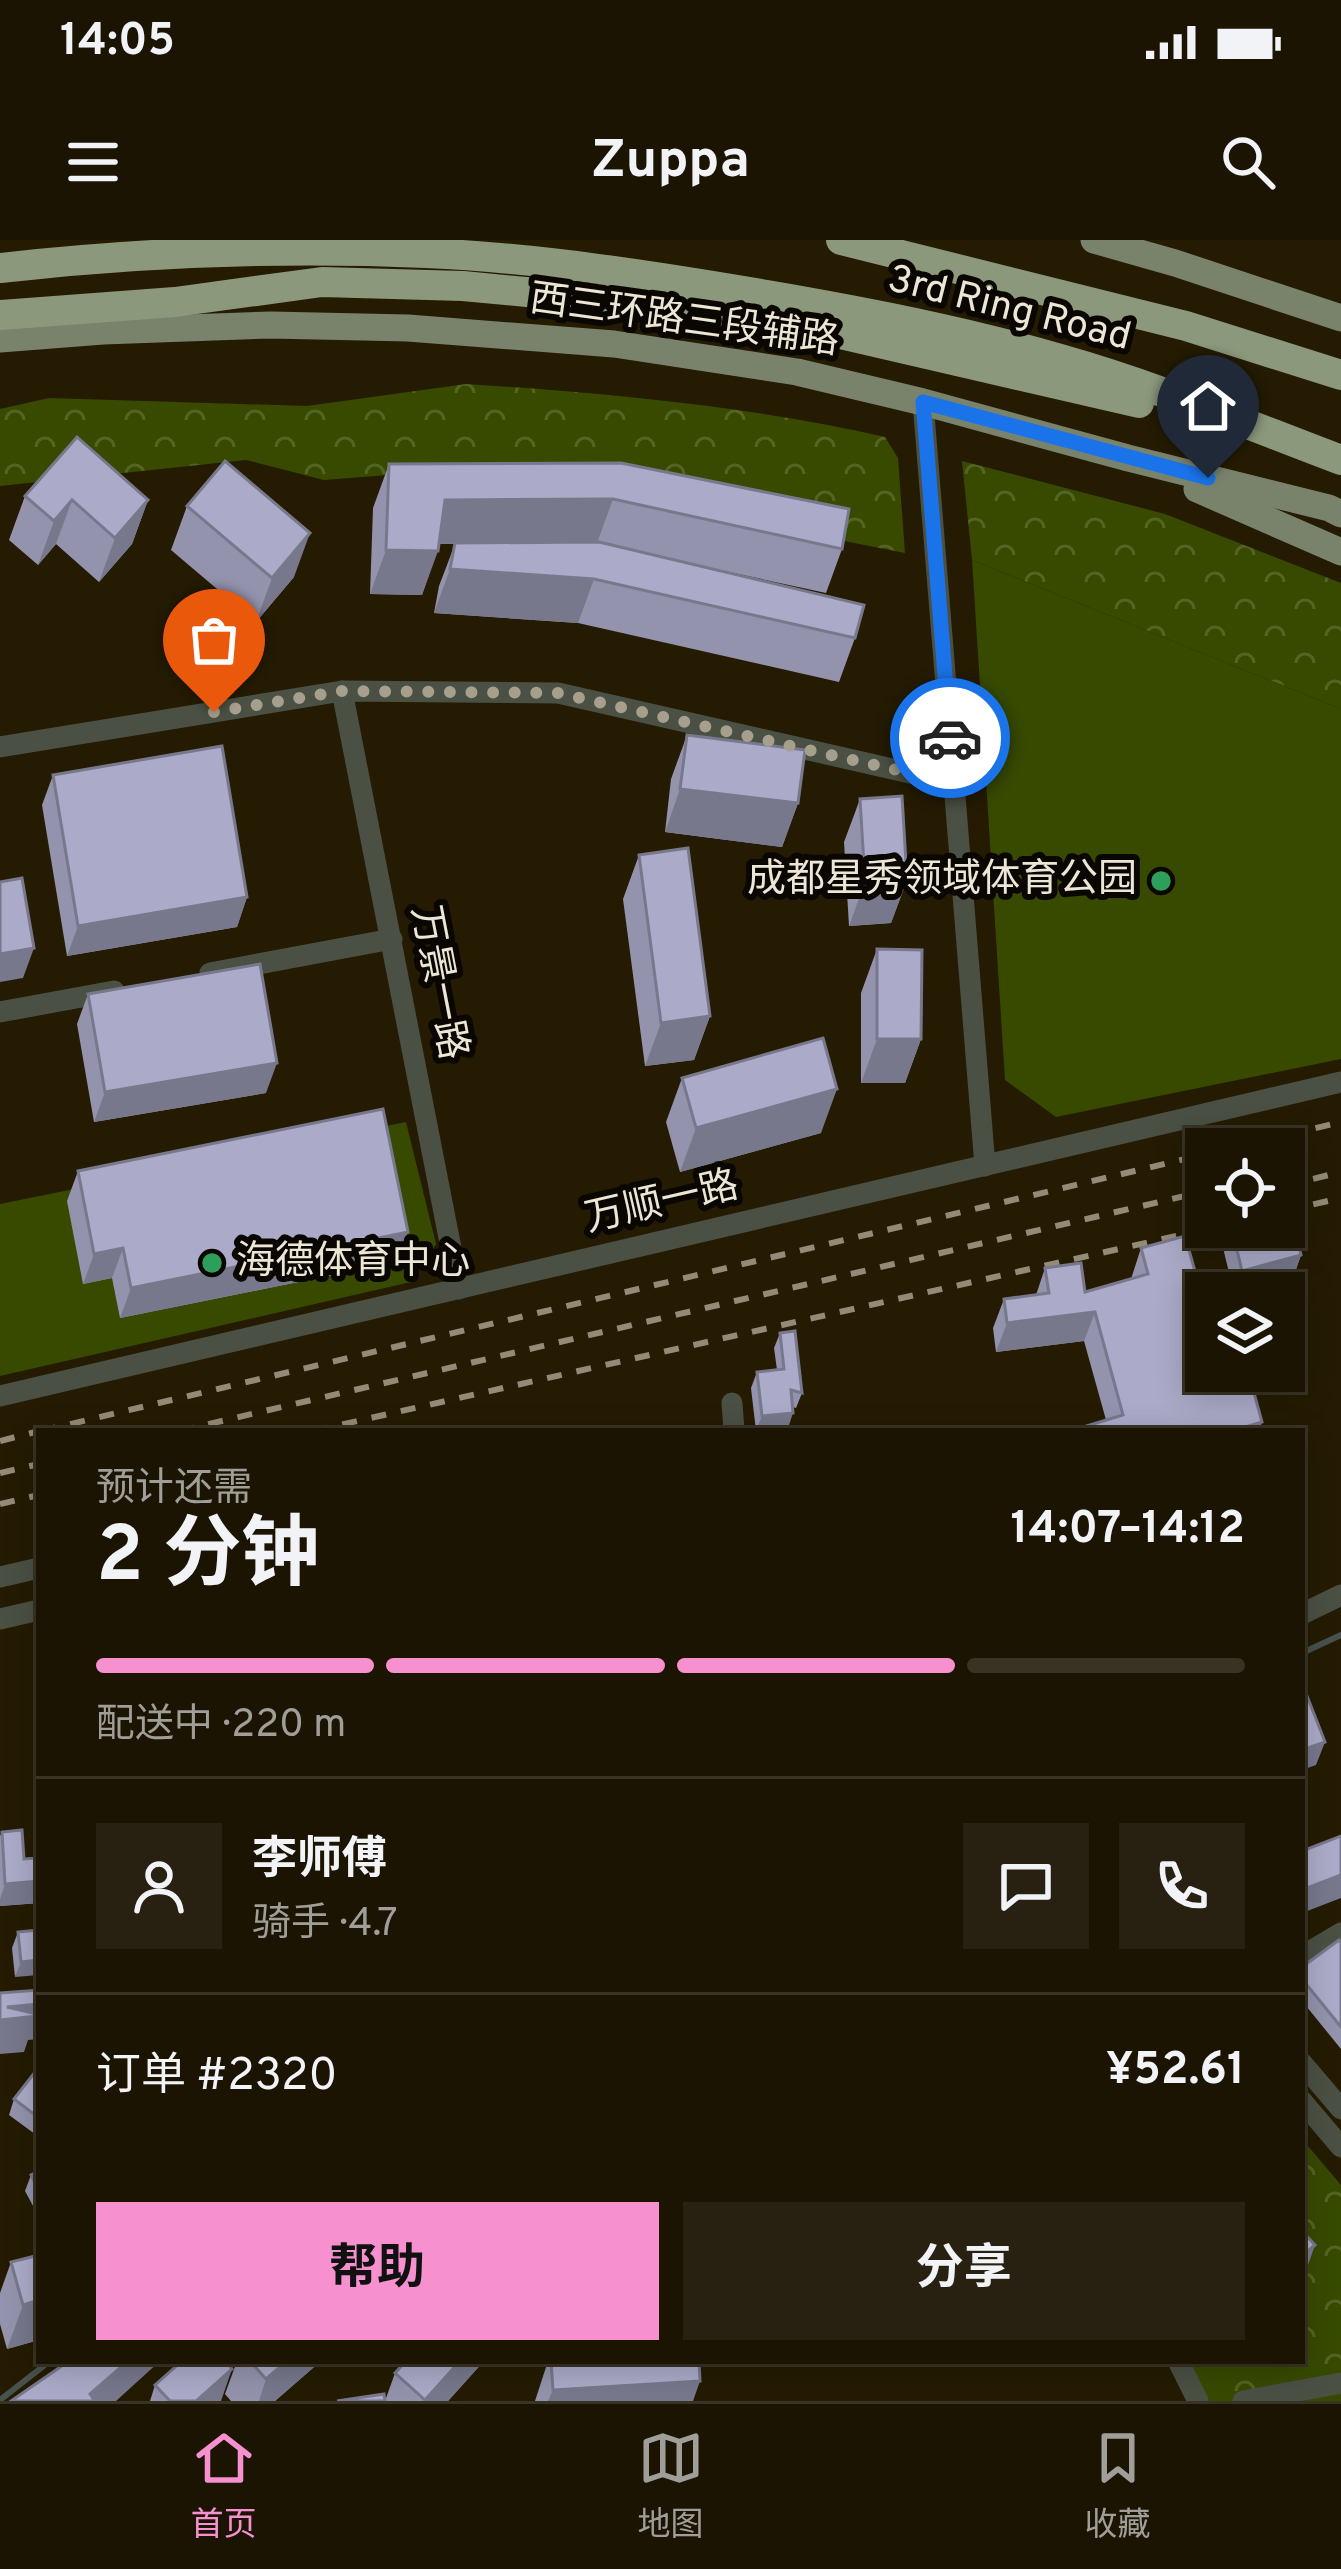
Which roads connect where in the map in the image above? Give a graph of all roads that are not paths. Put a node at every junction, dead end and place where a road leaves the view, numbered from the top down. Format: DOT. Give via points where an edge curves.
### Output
graph roads {
  1 [pos="841,240"];
  2 [pos="1094,240"];
  3 [pos="0,268"];
  4 [pos="0,316"];
  5 [pos="1341,318"];
  6 [pos="0,339"];
  7 [pos="1341,375"];
  8 [pos="923,402"];
  9 [pos="1271,434"];
  10 [pos="1128,458"];
  11 [pos="1341,460"];
  12 [pos="1341,514"];
  13 [pos="1341,552"];
  14 [pos="342,691"];
  15 [pos="0,748"];
  16 [pos="954,783"];
  17 [pos="392,939"];
  18 [pos="184,977"];
  19 [pos="138,986"];
  20 [pos="0,1012"];
  21 [pos="1341,1082"];
  22 [pos="985,1166"];
  23 [pos="459,1289"];
  24 [pos="0,1396"];
  25 [pos="732,1403"];
  26 [pos="734,1428"];
  27 [pos="36,1569"];
  28 [pos="0,1577"];
  29 [pos="1341,1595"];
  30 [pos="36,1611"];
  31 [pos="1305,1613"];
  32 [pos="0,1619"];
  33 [pos="1341,1933"];
  34 [pos="1305,1954"];
  35 [pos="1305,2067"];
  36 [pos="1305,2105"];
  37 [pos="1341,2109"];
  38 [pos="1341,2147"];
  39 [pos="1180,2364"];
  40 [pos="1341,2383"];
  41 [pos="1198,2401"];
  42 [pos="1243,2401"];
  1 -- 7 [label="highway, 3rd Ring Road" via="1186,326"];
  2 -- 5 [label="main road"];
  3 -- 9 [label="highway, 3rd Ring Road" via="296,250 580,267 953,331 1167,392"];
  4 -- 9 [label="highway" via="322,282 464,286 840,334"];
  6 -- 8 [label="main road, 西三环路三段辅路" via="271,325 408,328 614,344 796,372"];
  8 -- 10 [label="main road, 西三环路三段辅路"];
  8 -- 16 [label="street"];
  9 -- 11 [label="highway, 3rd Ring Road"];
  10 -- 12 [label="main road, 西三环路三段辅路"];
  10 -- 13 [label="main road"];
  14 -- 15 [label="street"];
  14 -- 16 [label="street" via="558,693"];
  14 -- 17 [label="street, 万景一路"];
  16 -- 22 [label="street"];
  17 -- 18 [label="street"];
  17 -- 23 [label="street, 万景一路"];
  19 -- 20 [label="street"];
  21 -- 22 [label="street, 万顺一路"];
  22 -- 23 [label="street, 万顺一路"];
  23 -- 24 [label="street, 万顺一路"];
  25 -- 26 [label="street"];
  27 -- 28 [label="street"];
  29 -- 31 [label="street"];
  30 -- 32 [label="street"];
  33 -- 34 [label="street"];
  35 -- 37 [label="street"];
  36 -- 38 [label="street"];
  39 -- 41 [label="street"];
  40 -- 42 [label="street"];
}
